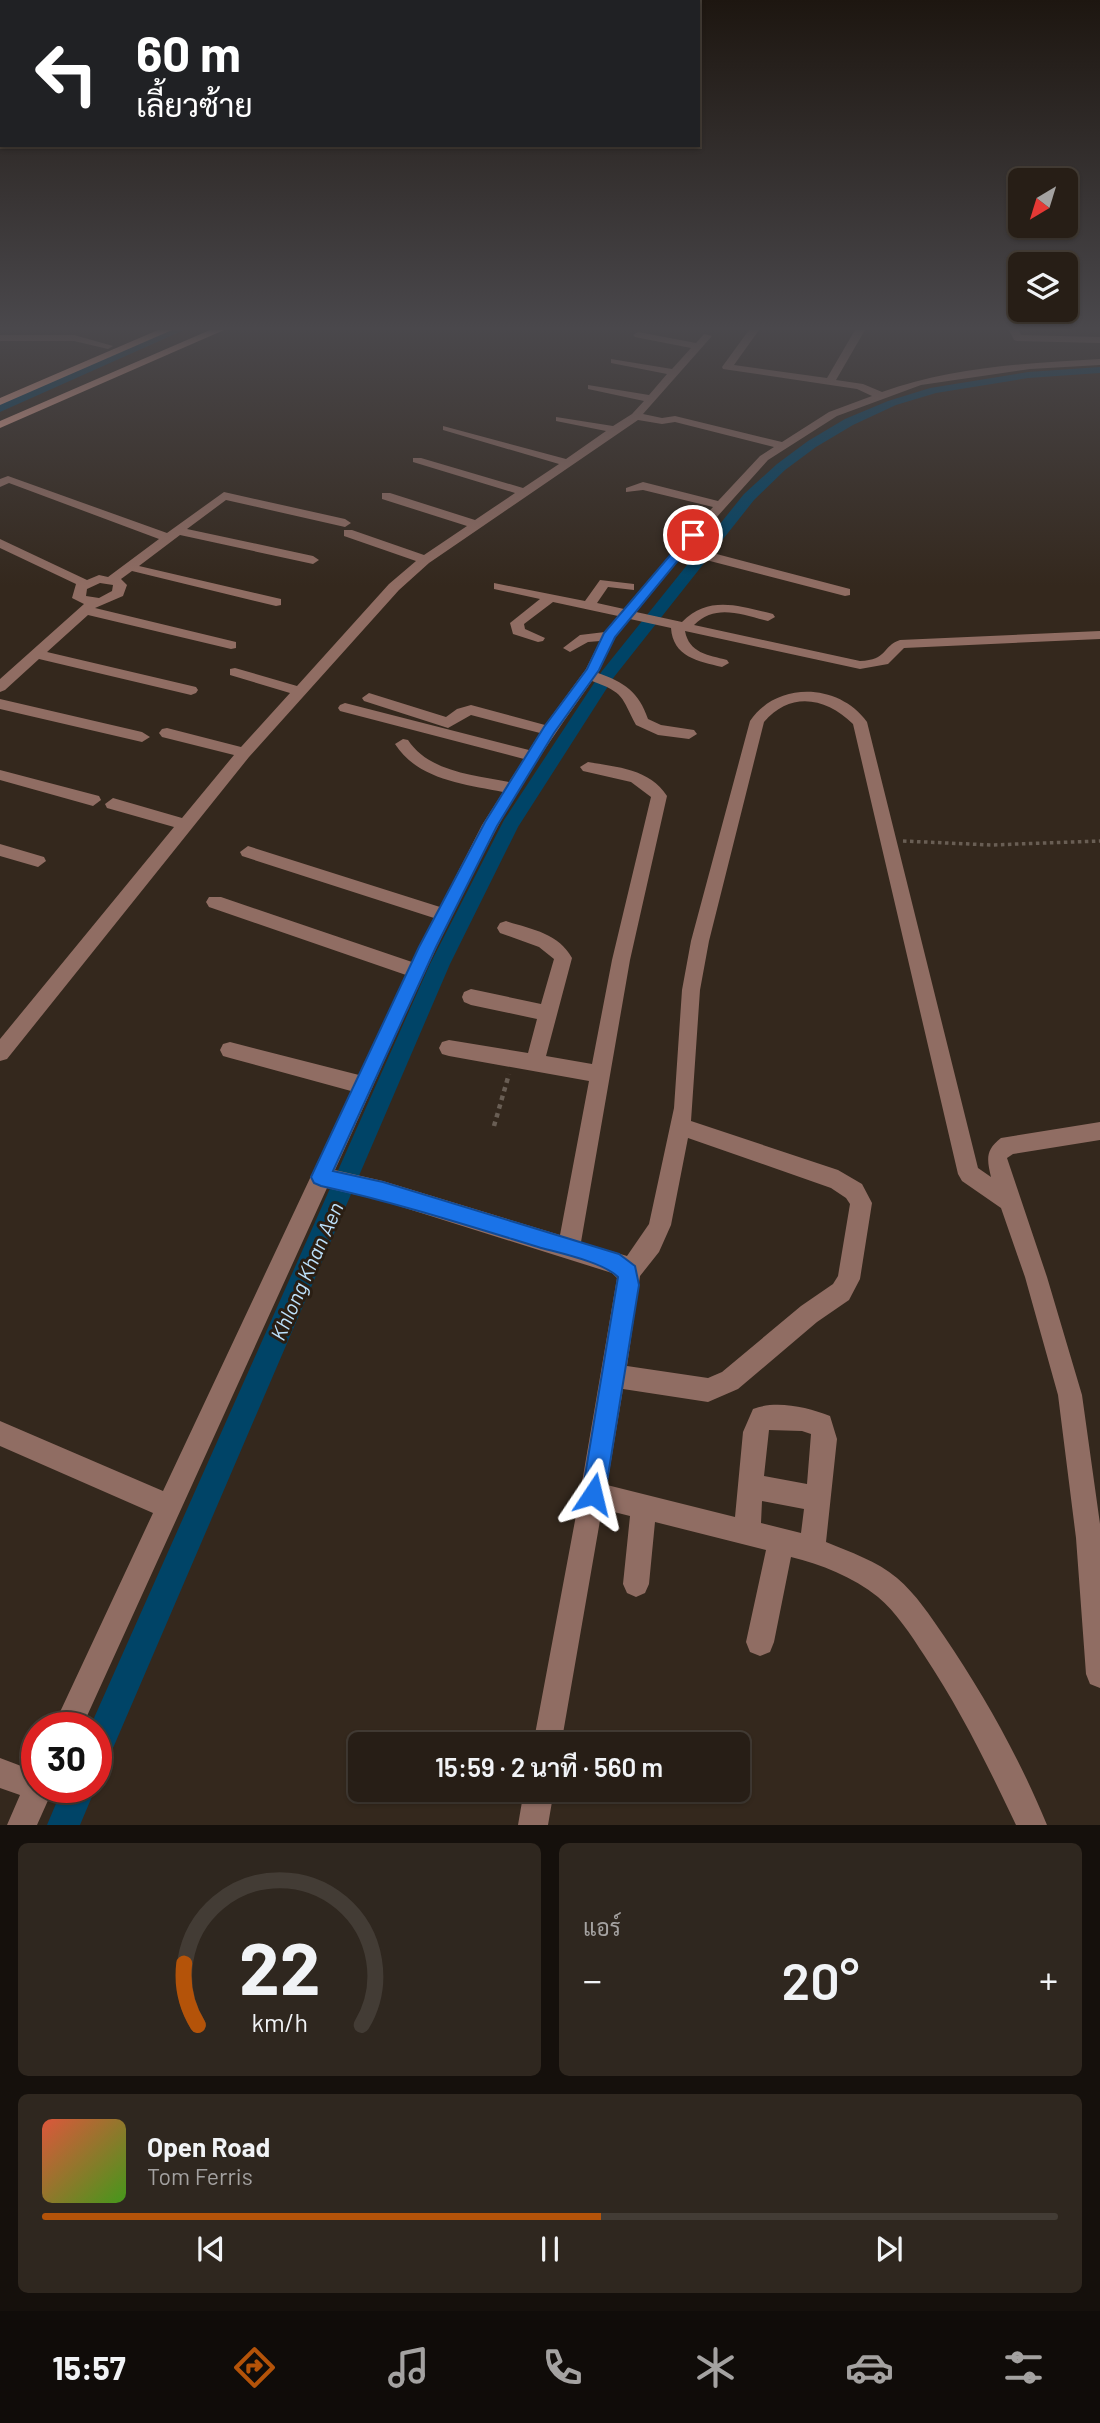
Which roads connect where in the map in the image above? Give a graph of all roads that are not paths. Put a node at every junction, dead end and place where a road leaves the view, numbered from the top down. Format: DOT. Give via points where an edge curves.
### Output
graph roads {
  1 [pos="22,415"];
  2 [pos="635,415"];
  3 [pos="654,415"];
  4 [pos="831,415"];
  5 [pos="560,419"];
  6 [pos="0,425"];
  7 [pos="447,428"];
  8 [pos="615,430"];
  9 [pos="780,445"];
  10 [pos="417,460"];
  11 [pos="569,463"];
  12 [pos="0,484"];
  13 [pos="630,490"];
  14 [pos="525,492"];
  15 [pos="386,496"];
  16 [pos="719,505"];
  17 [pos="477,526"];
  18 [pos="173,535"];
  19 [pos="0,543"];
  20 [pos="687,551"];
  21 [pos="313,560"];
  22 [pos="425,560"];
  23 [pos="129,567"];
  24 [pos="112,580"];
  25 [pos="86,584"];
  26 [pos="499,586"];
  27 [pos="629,587"];
  28 [pos="845,592"];
  29 [pos="550,598"];
  30 [pos="276,602"];
  31 [pos="89,606"];
  32 [pos="587,607"];
  33 [pos="627,615"];
  34 [pos="768,617"];
  35 [pos="678,625"];
  36 [pos="1100,635"];
  37 [pos="609,636"];
  38 [pos="538,638"];
  39 [pos="231,645"];
  40 [pos="570,648"];
  41 [pos="36,654"];
  42 [pos="722,663"];
  43 [pos="235,672"];
  44 [pos="595,677"];
  45 [pos="0,687"];
  46 [pos="191,690"];
  47 [pos="299,691"];
  48 [pos="369,698"];
  49 [pos="0,704"];
  50 [pos="345,708"];
  51 [pos="549,731"];
  52 [pos="167,733"];
  53 [pos="689,734"];
  54 [pos="142,737"];
  55 [pos="403,744"];
  56 [pos="244,753"];
  57 [pos="532,756"];
  58 [pos="588,767"];
  59 [pos="0,775"];
  60 [pos="512,788"];
  61 [pos="93,800"];
  62 [pos="113,804"];
  63 [pos="187,825"];
  64 [pos="0,850"];
  65 [pos="248,852"];
  66 [pos="38,862"];
  67 [pos="215,902"];
  68 [pos="444,915"];
  69 [pos="506,928"];
  70 [pos="416,971"];
  71 [pos="471,997"];
  72 [pos="548,1013"];
  73 [pos="449,1048"];
  74 [pos="230,1050"];
  75 [pos="0,1053"];
  76 [pos="535,1063"];
  77 [pos="600,1074"];
  78 [pos="363,1085"];
  79 [pos="682,1127"];
  80 [pos="1100,1132"];
  81 [pos="328,1179"];
  82 [pos="1009,1201"];
  83 [pos="569,1247"];
  84 [pos="628,1273"];
  85 [pos="613,1376"];
  86 [pos="0,1433"];
  87 [pos="751,1486"];
  88 [pos="593,1494"];
  89 [pos="818,1499"];
  90 [pos="644,1506"];
  91 [pos="170,1507"];
  92 [pos="747,1533"];
  93 [pos="781,1541"];
  94 [pos="812,1549"];
  95 [pos="636,1584"];
  96 [pos="760,1642"];
  97 [pos="1100,1674"];
  98 [pos="74,1712"];
  99 [pos="549,1732"];
  100 [pos="0,1773"];
  101 [pos="21,1781"];
  102 [pos="537,1802"];
  103 [pos="32,1803"];
  104 [pos="22,1825"];
  105 [pos="533,1825"];
  106 [pos="1032,1825"];
  1 -- 6 [label="main road"];
  2 -- 8 [label="street"];
  3 -- 9 [label="street" via="662,421 675,419"];
  4 -- 9 [label="street"];
  5 -- 8 [label="street"];
  7 -- 11 [label="street"];
  8 -- 11 [label="street"];
  9 -- 16 [label="street"];
  10 -- 14 [label="street"];
  11 -- 14 [label="street"];
  12 -- 18 [label="street" via="8,480"];
  13 -- 16 [label="street" via="643,486"];
  14 -- 17 [label="street"];
  15 -- 17 [label="street"];
  16 -- 20 [label="street"];
  17 -- 22 [label="street"];
  18 -- 21 [label="street"];
  18 -- 22 [label="street" via="224,496 347,528"];
  18 -- 23 [label="street"];
  19 -- 25 [label="street"];
  20 -- 28 [label="street"];
  20 -- 33 [label="street"];
  22 -- 47 [label="street" via="394,587"];
  23 -- 24 [label="street"];
  23 -- 30 [label="street"];
  24 -- 25 [label="street"];
  24 -- 31 [label="street" via="120,585 118,593"];
  25 -- 31 [label="street" via="78,591"];
  26 -- 29 [label="street"];
  27 -- 32 [label="street" via="605,583"];
  29 -- 32 [label="street"];
  29 -- 38 [label="street" via="517,624 518,631"];
  31 -- 39 [label="street"];
  31 -- 41 [label="street"];
  32 -- 33 [label="street"];
  33 -- 35 [label="street"];
  33 -- 37 [label="street"];
  34 -- 35 [label="street" via="718,606"];
  35 -- 36 [label="street" via="860,665 878,665 900,644"];
  35 -- 42 [label="street" via="677,637 683,647 698,657"];
  37 -- 40 [label="street" via="585,638"];
  37 -- 44 [label="street"];
  41 -- 45 [label="street"];
  41 -- 46 [label="street"];
  43 -- 47 [label="street"];
  44 -- 51 [label="street"];
  44 -- 53 [label="street" via="620,687 636,702 647,727"];
  47 -- 56 [label="street"];
  48 -- 51 [label="street" via="448,723 471,710"];
  49 -- 54 [label="street"];
  50 -- 57 [label="street"];
  51 -- 57 [label="street"];
  52 -- 56 [label="street"];
  55 -- 60 [label="street" via="418,763"];
  56 -- 63 [label="street"];
  57 -- 60 [label="street"];
  58 -- 77 [label="street" via="642,780 659,796"];
  59 -- 61 [label="street"];
  60 -- 68 [label="street"];
  62 -- 63 [label="street"];
  63 -- 75 [label="street"];
  64 -- 66 [label="street"];
  65 -- 68 [label="street"];
  67 -- 70 [label="street"];
  68 -- 70 [label="street"];
  69 -- 72 [label="street" via="545,941 563,958"];
  70 -- 78 [label="street"];
  71 -- 72 [label="street"];
  72 -- 76 [label="street"];
  73 -- 76 [label="street"];
  74 -- 78 [label="street"];
  76 -- 77 [label="street"];
  77 -- 83 [label="street"];
  78 -- 81 [label="street"];
  79 -- 82 [label="street" via="691,990 700,941 758,721 775,701 825,697 860,722 969,1174"];
  79 -- 84 [label="street" via="660,1226"];
  79 -- 85 [label="street" via="838,1180 854,1191 861,1203 849,1279 841,1292 730,1381 709,1390"];
  80 -- 82 [label="street" via="1008,1145 1000,1150 997,1158"];
  81 -- 83 [label="street"];
  81 -- 91 [label="street"];
  82 -- 97 [label="street" via="1070,1395 1089,1538"];
  83 -- 84 [label="street" via="619,1264"];
  84 -- 85 [label="street"];
  85 -- 88 [label="street"];
  86 -- 91 [label="street"];
  87 -- 89 [label="street"];
  87 -- 89 [label="street" via="755,1432 762,1418 802,1419 821,1425 825,1439"];
  87 -- 92 [label="street"];
  88 -- 90 [label="street"];
  88 -- 99 [label="street"];
  89 -- 94 [label="street"];
  90 -- 92 [label="street"];
  90 -- 95 [label="street"];
  91 -- 98 [label="street"];
  92 -- 93 [label="street"];
  93 -- 94 [label="street"];
  93 -- 96 [label="street"];
  94 -- 106 [label="street" via="859,1569 888,1588 919,1623 985,1729"];
  100 -- 101 [label="street"];
  102 -- 105 [label="street"];
  103 -- 104 [label="street"];
}
